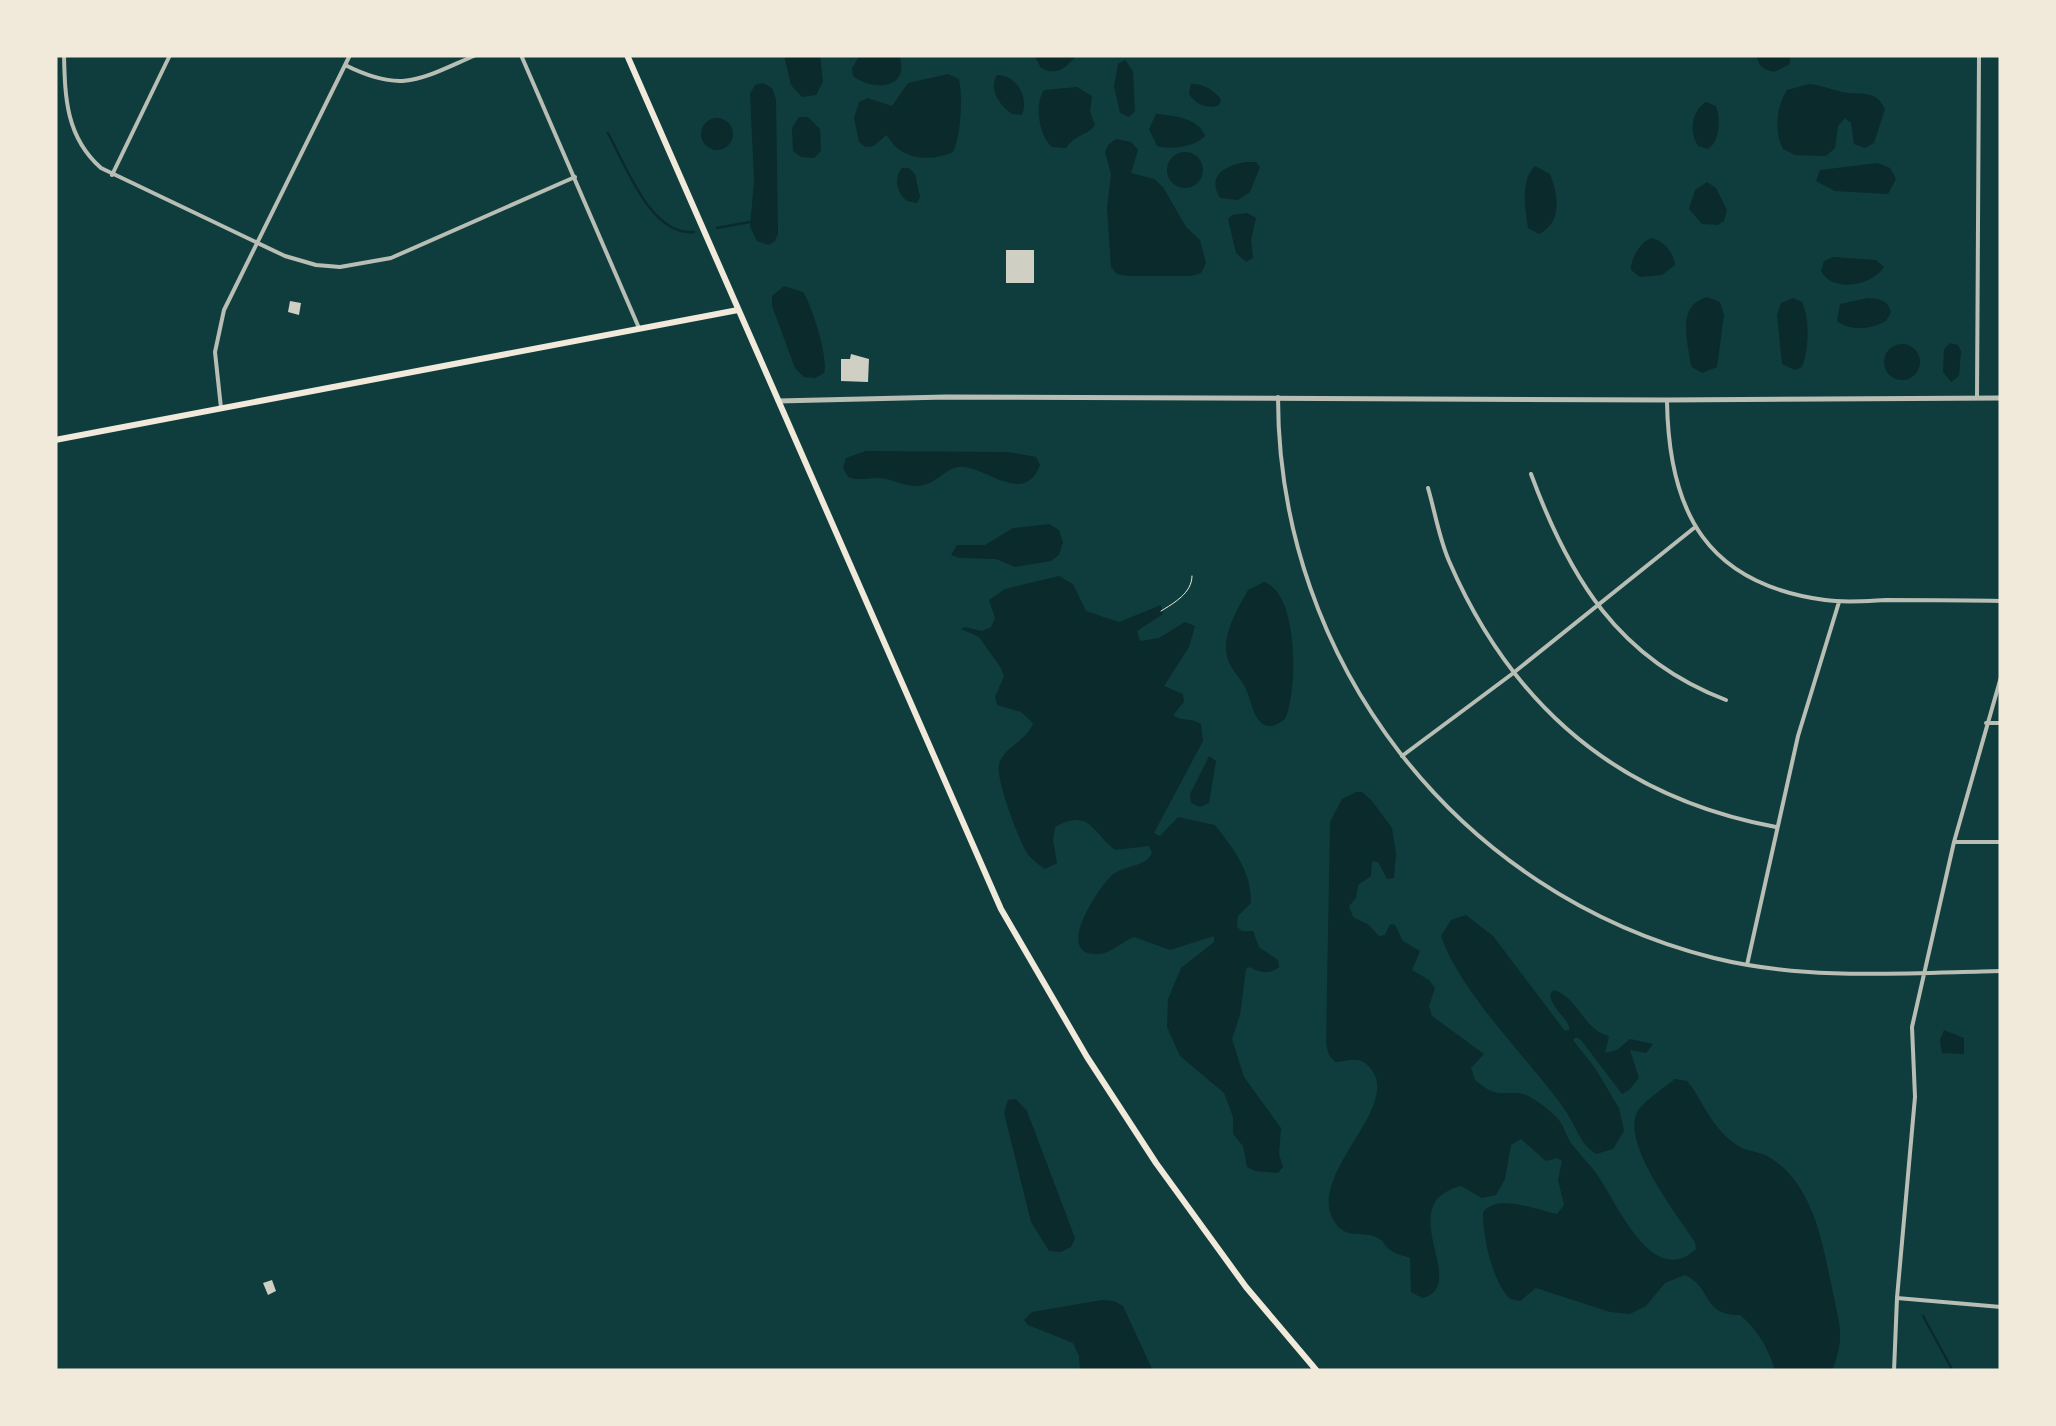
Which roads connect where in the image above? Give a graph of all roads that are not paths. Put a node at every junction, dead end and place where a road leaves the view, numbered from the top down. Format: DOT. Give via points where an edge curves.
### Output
graph roads {
  1 [pos="64,55"];
  2 [pos="170,55"];
  3 [pos="350,55"];
  4 [pos="476,55"];
  5 [pos="521,55"];
  6 [pos="627,55"];
  7 [pos="1979,55"];
  8 [pos="345,65"];
  9 [pos="112,175"];
  10 [pos="574,177"];
  11 [pos="256,243"];
  12 [pos="738,310"];
  13 [pos="639,328"];
  14 [pos="1278,397"];
  15 [pos="1977,397"];
  16 [pos="2001,398"];
  17 [pos="1667,400"];
  18 [pos="778,401"];
  19 [pos="222,408"];
  20 [pos="55,440"];
  21 [pos="1531,474"];
  22 [pos="1428,488"];
  23 [pos="1694,527"];
  24 [pos="2001,601"];
  25 [pos="1839,602"];
  26 [pos="1597,605"];
  27 [pos="1512,674"];
  28 [pos="2001,677"];
  29 [pos="1726,700"];
  30 [pos="1986,724"];
  31 [pos="2001,724"];
  32 [pos="1402,756"];
  33 [pos="1776,827"];
  34 [pos="1954,842"];
  35 [pos="2001,842"];
  36 [pos="1747,964"];
  37 [pos="2001,970"];
  38 [pos="1924,972"];
  39 [pos="1897,1298"];
  40 [pos="2001,1307"];
  41 [pos="1318,1371"];
  42 [pos="1894,1371"];
  1 -- 9 [label="street" via="76,136"];
  2 -- 9 [label="street"];
  3 -- 8 [label="street"];
  4 -- 8 [label="street" via="399,83"];
  5 -- 10 [label="street"];
  6 -- 12 [label="main road"];
  7 -- 15 [label="street"];
  8 -- 11 [label="street"];
  9 -- 11 [label="street"];
  10 -- 11 [label="street" via="364,265 316,265"];
  10 -- 13 [label="street"];
  11 -- 19 [label="street" via="218,330"];
  12 -- 13 [label="main road"];
  12 -- 18 [label="main road"];
  13 -- 19 [label="main road"];
  14 -- 17 [label="street"];
  14 -- 18 [label="street"];
  14 -- 32 [label="street" via="1285,486 1306,574 1349,676"];
  15 -- 16 [label="street"];
  15 -- 17 [label="street"];
  17 -- 23 [label="street" via="1676,488"];
  18 -- 41 [label="main road" via="981,867 1027,957 1156,1163 1246,1287"];
  19 -- 20 [label="main road"];
  21 -- 26 [label="street" via="1560,545"];
  22 -- 27 [label="street" via="1448,558"];
  23 -- 25 [label="street" via="1761,584"];
  23 -- 26 [label="street"];
  24 -- 25 [label="street"];
  25 -- 33 [label="street"];
  26 -- 27 [label="street"];
  26 -- 29 [label="street" via="1640,651"];
  27 -- 32 [label="street"];
  27 -- 33 [label="street" via="1578,739 1654,788 1732,819"];
  28 -- 30 [label="street"];
  30 -- 31 [label="street"];
  30 -- 34 [label="street"];
  32 -- 36 [label="street" via="1489,848 1562,897 1638,934"];
  33 -- 36 [label="street"];
  34 -- 35 [label="street"];
  34 -- 38 [label="street"];
  36 -- 38 [label="street" via="1840,974"];
  37 -- 38 [label="street"];
  38 -- 39 [label="street" via="1912,1027 1915,1097"];
  39 -- 40 [label="street"];
  39 -- 42 [label="street"];
}
